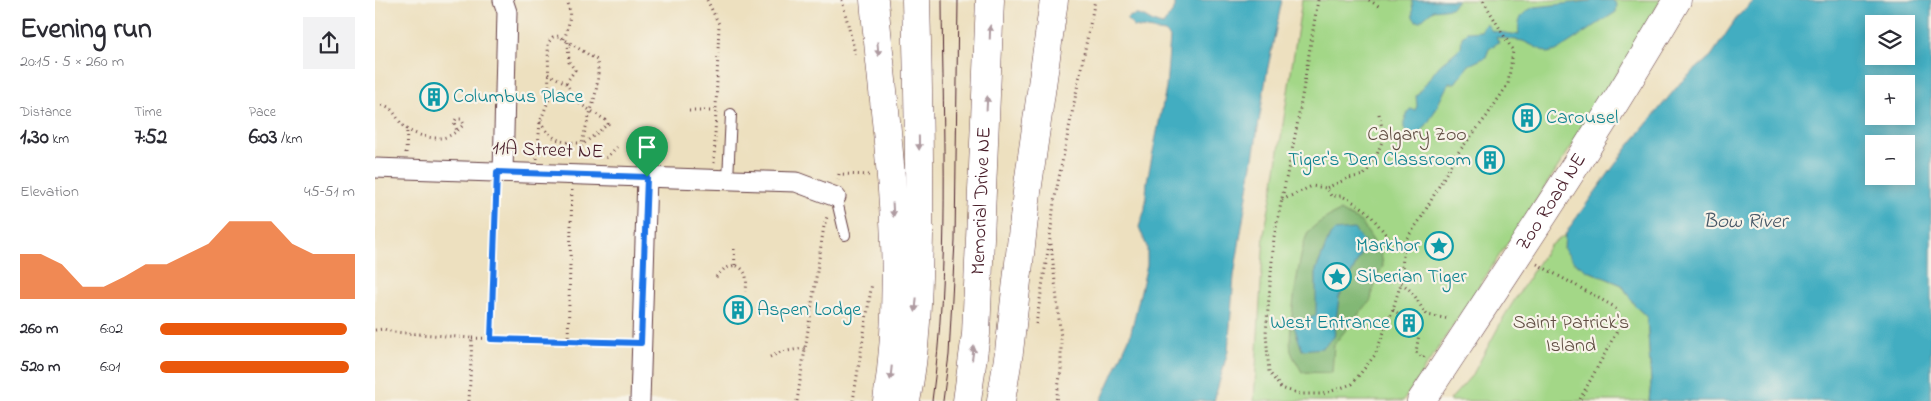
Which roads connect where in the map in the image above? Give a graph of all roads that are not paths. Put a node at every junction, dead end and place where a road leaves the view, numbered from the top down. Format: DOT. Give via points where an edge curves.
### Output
graph roads {
  1 [pos="503,0"];
  2 [pos="874,0"];
  3 [pos="916,0"];
  4 [pos="991,0"];
  5 [pos="1054,0"];
  6 [pos="1677,0"];
  7 [pos="731,114"];
  8 [pos="375,168"];
  9 [pos="500,172"];
  10 [pos="645,172"];
  11 [pos="721,175"];
  12 [pos="836,197"];
  13 [pos="845,235"];
  14 [pos="640,401"];
  15 [pos="887,401"];
  16 [pos="906,401"];
  17 [pos="967,401"];
  18 [pos="1001,401"];
  19 [pos="1421,401"];
  1 -- 9 [label="street" via="507,12"];
  2 -- 15 [label="main road, one-way" via="893,205 896,275"];
  3 -- 16 [label="main road, one-way" via="918,279"];
  17 -- 4 [label="main road, Memorial Drive NE, one-way" via="976,334"];
  5 -- 18 [label="main road"];
  6 -- 19 [label="main road, Zoo Road NE" via="1574,170"];
  7 -- 11 [label="lane"];
  8 -- 9 [label="street, 11A Street NE"];
  9 -- 10 [label="street, 11A Street NE"];
  10 -- 11 [label="street, 11A Street NE"];
  10 -- 14 [label="street"];
  11 -- 12 [label="street, 11A Street NE" via="796,182"];
  12 -- 13 [label="lane"];
}
